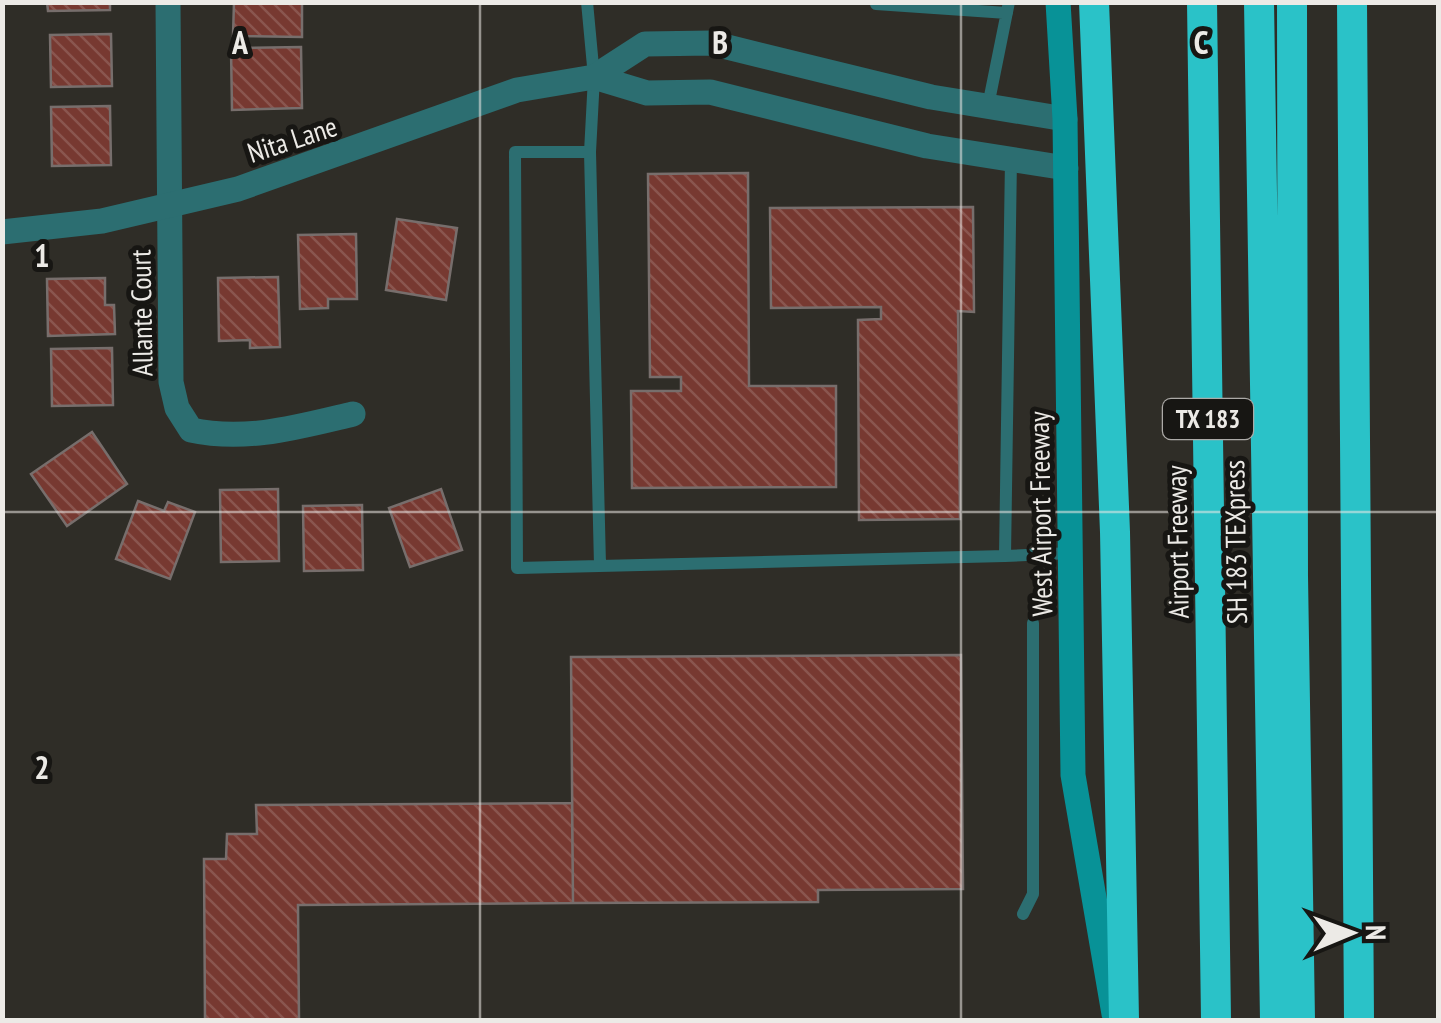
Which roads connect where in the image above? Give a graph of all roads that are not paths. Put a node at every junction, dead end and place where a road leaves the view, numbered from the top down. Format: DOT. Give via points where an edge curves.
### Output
graph roads {
  1 [pos="168,2"];
  2 [pos="587,2"];
  3 [pos="1058,2"];
  4 [pos="1094,2"];
  5 [pos="1114,2"];
  6 [pos="1202,2"];
  7 [pos="1259,2"];
  8 [pos="1292,2"];
  9 [pos="1352,2"];
  10 [pos="876,4"];
  11 [pos="1008,8"];
  12 [pos="594,77"];
  13 [pos="988,106"];
  14 [pos="1065,119"];
  15 [pos="590,152"];
  16 [pos="1011,159"];
  17 [pos="1066,168"];
  18 [pos="170,206"];
  19 [pos="2,232"];
  20 [pos="353,414"];
  21 [pos="1115,532"];
  22 [pos="1070,552"];
  23 [pos="1004,556"];
  24 [pos="600,564"];
  25 [pos="1033,623"];
  26 [pos="1023,914"];
  27 [pos="1115,1020"];
  28 [pos="1124,1020"];
  29 [pos="1216,1020"];
  30 [pos="1274,1020"];
  31 [pos="1300,1020"];
  32 [pos="1359,1020"];
  1 -- 18 [label="street"];
  2 -- 12 [label="lane"];
  3 -- 14 [label="main road, West Airport Freeway"];
  4 -- 21 [label="highway"];
  5 -- 21 [label="highway"];
  6 -- 29 [label="highway, Airport Freeway / TX 183"];
  7 -- 30 [label="highway, SH 183 TEXpress"];
  8 -- 31 [label="highway, SH 183 TEXpress"];
  9 -- 32 [label="highway"];
  10 -- 11 [label="lane"];
  11 -- 13 [label="lane"];
  12 -- 13 [label="street, Nita Lane" via="645,44 711,43"];
  12 -- 15 [label="lane"];
  12 -- 16 [label="street, Nita Lane" via="647,94 710,92 927,146"];
  12 -- 18 [label="street, Nita Lane" via="517,90 386,140"];
  13 -- 14 [label="street, Nita Lane"];
  14 -- 17 [label="main road, West Airport Freeway"];
  15 -- 24 [label="lane"];
  15 -- 24 [label="lane" via="515,152 517,568"];
  16 -- 17 [label="street, Nita Lane"];
  16 -- 23 [label="lane"];
  17 -- 22 [label="main road, West Airport Freeway"];
  18 -- 19 [label="street, Nita Lane"];
  18 -- 20 [label="street, Allante Court" via="171,382 190,430 223,437"];
  21 -- 28 [label="highway"];
  22 -- 23 [label="lane"];
  22 -- 27 [label="main road, West Airport Freeway" via="1073,774"];
  23 -- 24 [label="lane"];
  25 -- 26 [label="lane" via="1033,894"];
}
